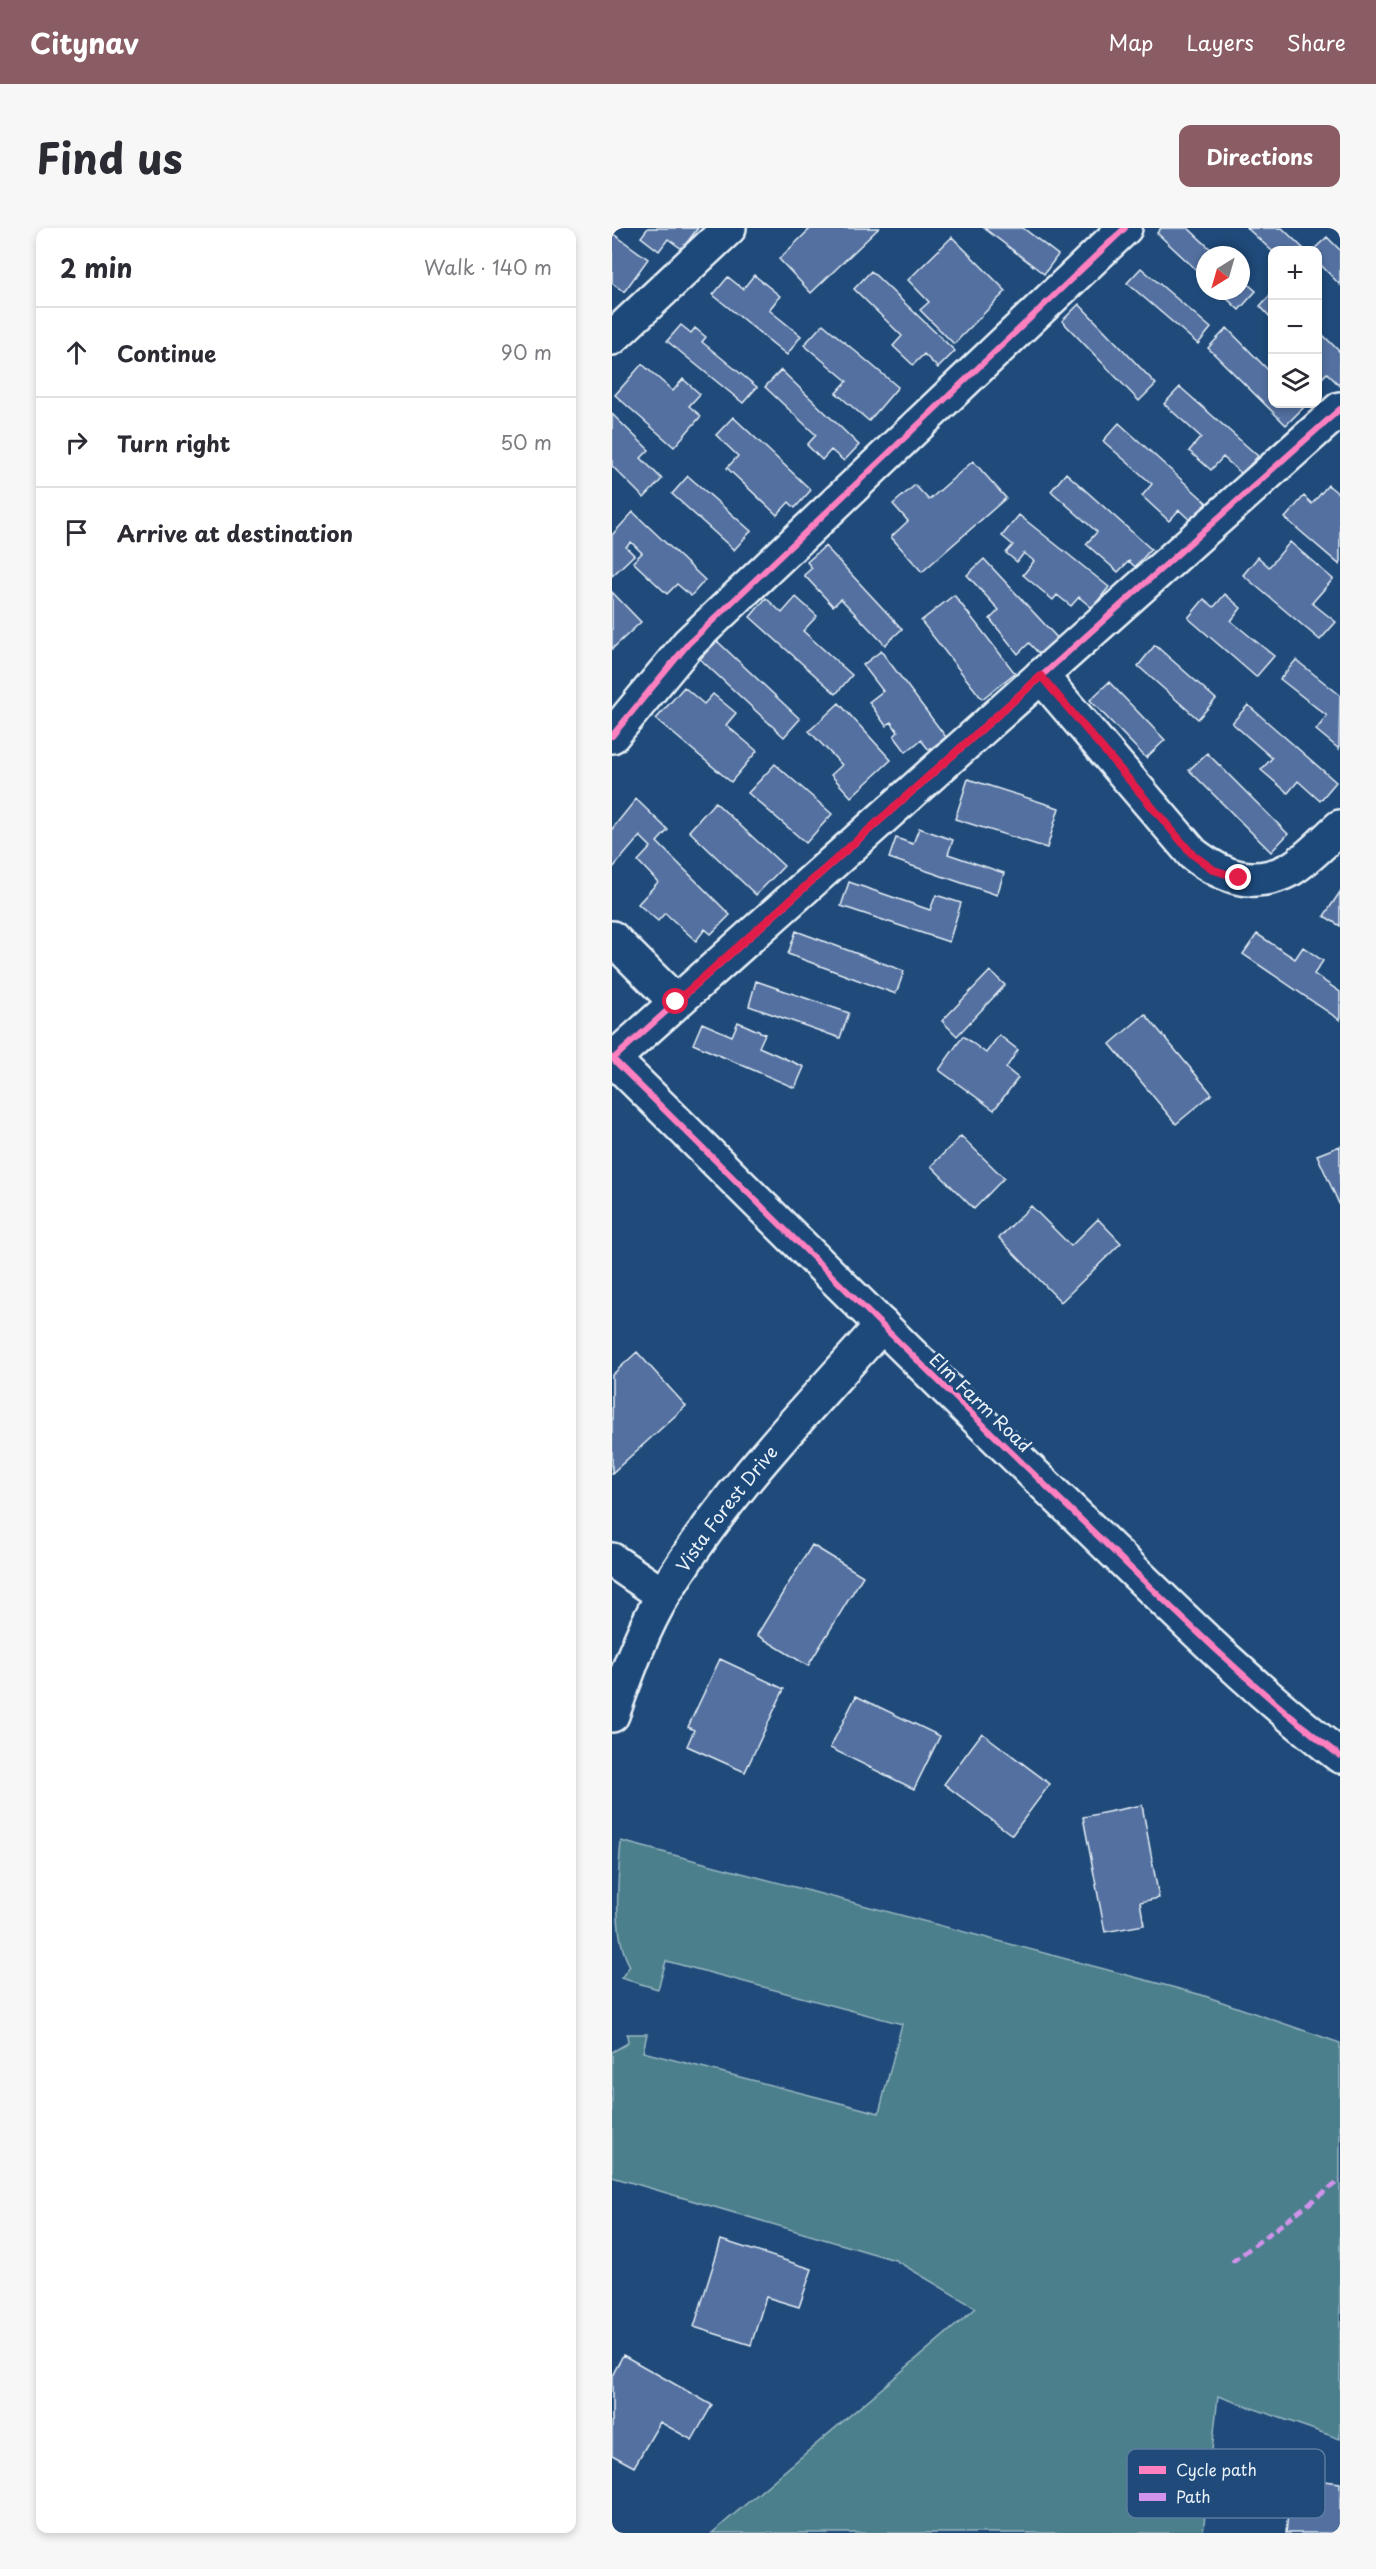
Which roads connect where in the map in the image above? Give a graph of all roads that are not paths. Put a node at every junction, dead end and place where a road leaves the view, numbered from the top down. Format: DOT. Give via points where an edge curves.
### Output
graph roads {
  1 [pos="729,228"];
  2 [pos="1125,228"];
  3 [pos="612,338"];
  4 [pos="1340,409"];
  5 [pos="1041,676"];
  6 [pos="612,736"];
  7 [pos="1340,827"];
  8 [pos="612,938"];
  9 [pos="676,1002"];
  10 [pos="612,1059"];
  11 [pos="882,1325"];
  12 [pos="612,1560"];
  13 [pos="663,1594"];
  14 [pos="612,1715"];
  15 [pos="1340,1756"];
  1 -- 3 [label="street"];
  2 -- 6 [label="street" via="688,644"];
  4 -- 5 [label="street"];
  5 -- 7 [label="street" via="1192,854 1214,870 1239,878 1266,878 1292,868"];
  5 -- 9 [label="street"];
  8 -- 9 [label="street"];
  9 -- 10 [label="street"];
  10 -- 11 [label="street, Elm Farm Road"];
  11 -- 13 [label="street, Vista Forest Drive" via="717,1514"];
  11 -- 15 [label="street, Elm Farm Road" via="1225,1658"];
  12 -- 13 [label="street"];
  13 -- 14 [label="street, Vista Forest Drive" via="633,1656"];
}
